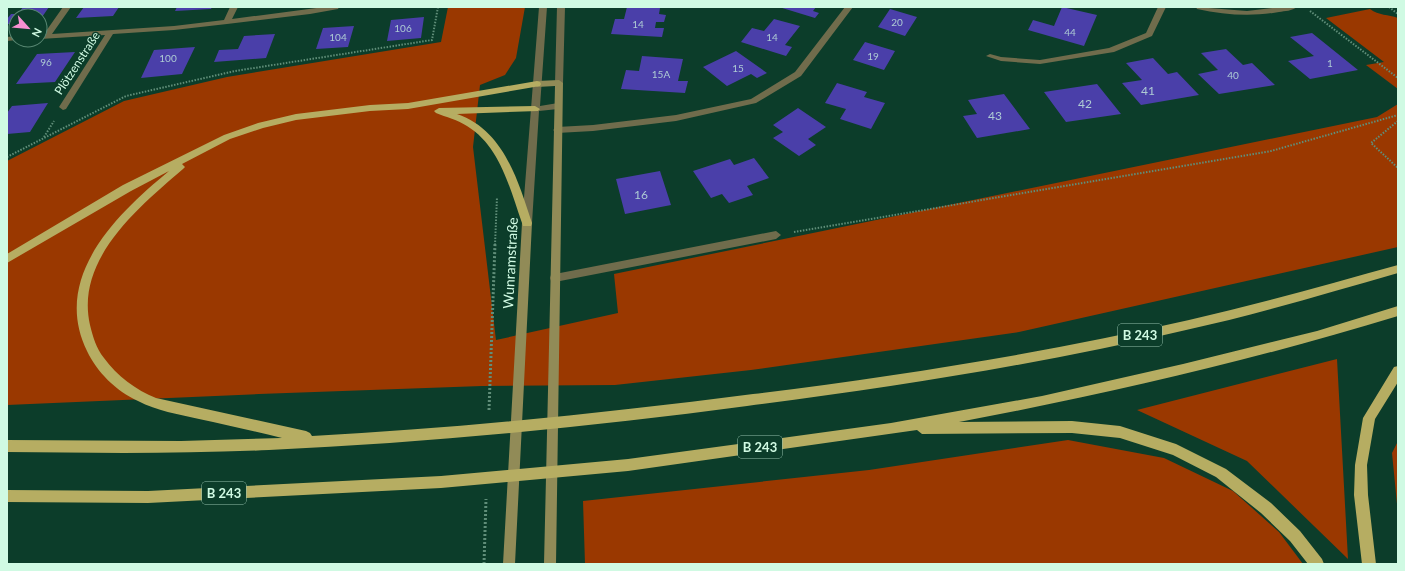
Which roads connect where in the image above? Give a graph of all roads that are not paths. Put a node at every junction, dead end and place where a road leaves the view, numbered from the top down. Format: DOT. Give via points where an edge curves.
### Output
graph roads {
  1 [pos="67,7"];
  2 [pos="234,7"];
  3 [pos="334,7"];
  4 [pos="543,7"];
  5 [pos="561,7"];
  6 [pos="849,7"];
  7 [pos="1162,7"];
  8 [pos="1200,7"];
  9 [pos="1293,7"];
  10 [pos="227,22"];
  11 [pos="48,31"];
  12 [pos="111,32"];
  13 [pos="48,37"];
  14 [pos="990,56"];
  15 [pos="559,83"];
  16 [pos="537,84"];
  17 [pos="408,106"];
  18 [pos="558,106"];
  19 [pos="63,107"];
  20 [pos="535,109"];
  21 [pos="439,111"];
  22 [pos="557,130"];
  23 [pos="195,154"];
  24 [pos="527,223"];
  25 [pos="776,235"];
  26 [pos="7,259"];
  27 [pos="1398,269"];
  28 [pos="555,278"];
  29 [pos="1398,311"];
  30 [pos="1398,370"];
  31 [pos="891,429"];
  32 [pos="322,440"];
  33 [pos="7,446"];
  34 [pos="7,496"];
  35 [pos="509,564"];
  36 [pos="550,564"];
  37 [pos="1317,564"];
  38 [pos="1369,564"];
  1 -- 11 [label="street, Plötzenstraße"];
  2 -- 10 [label="street"];
  3 -- 10 [label="street, Plötzenstraße"];
  4 -- 16 [label="street, Wunramstraße"];
  5 -- 15 [label="street"];
  6 -- 22 [label="street" via="798,74 753,101 676,118"];
  7 -- 14 [label="street" via="1149,34 1111,50 1040,62"];
  8 -- 9 [label="street" via="1222,13 1255,14"];
  10 -- 12 [label="street, Plötzenstraße"];
  12 -- 13 [label="street, Plötzenstraße"];
  12 -- 19 [label="street, Plötzenstraße"];
  15 -- 16 [label="main road"];
  15 -- 18 [label="main road"];
  16 -- 17 [label="highway"];
  16 -- 20 [label="street, Wunramstraße"];
  17 -- 21 [label="highway"];
  17 -- 23 [label="highway" via="296,117 261,125 227,137"];
  18 -- 20 [label="street"];
  18 -- 22 [label="main road"];
  20 -- 21 [label="highway"];
  20 -- 24 [label="street, Wunramstraße"];
  21 -- 24 [label="highway" via="473,125 489,140 502,158"];
  22 -- 28 [label="main road"];
  23 -- 26 [label="highway" via="127,188"];
  23 -- 32 [label="highway" via="144,196 118,223 96,254 86,280 80,309 83,328 92,349 102,366 141,397 166,406"];
  24 -- 35 [label="main road, Wunramstraße"];
  25 -- 28 [label="street"];
  27 -- 32 [label="highway, B 243" via="1288,300 1156,332 1019,360 878,384 626,416 446,433"];
  28 -- 36 [label="main road"];
  29 -- 31 [label="highway, B 243" via="1317,336 1183,369 1042,401"];
  30 -- 38 [label="highway" via="1369,418 1360,466"];
  31 -- 34 [label="highway, B 243" via="628,465 441,482 148,497"];
  31 -- 37 [label="highway" via="1072,427 1127,434 1176,450 1221,473 1266,508"];
  32 -- 33 [label="highway, B 243" via="168,447"];
}
